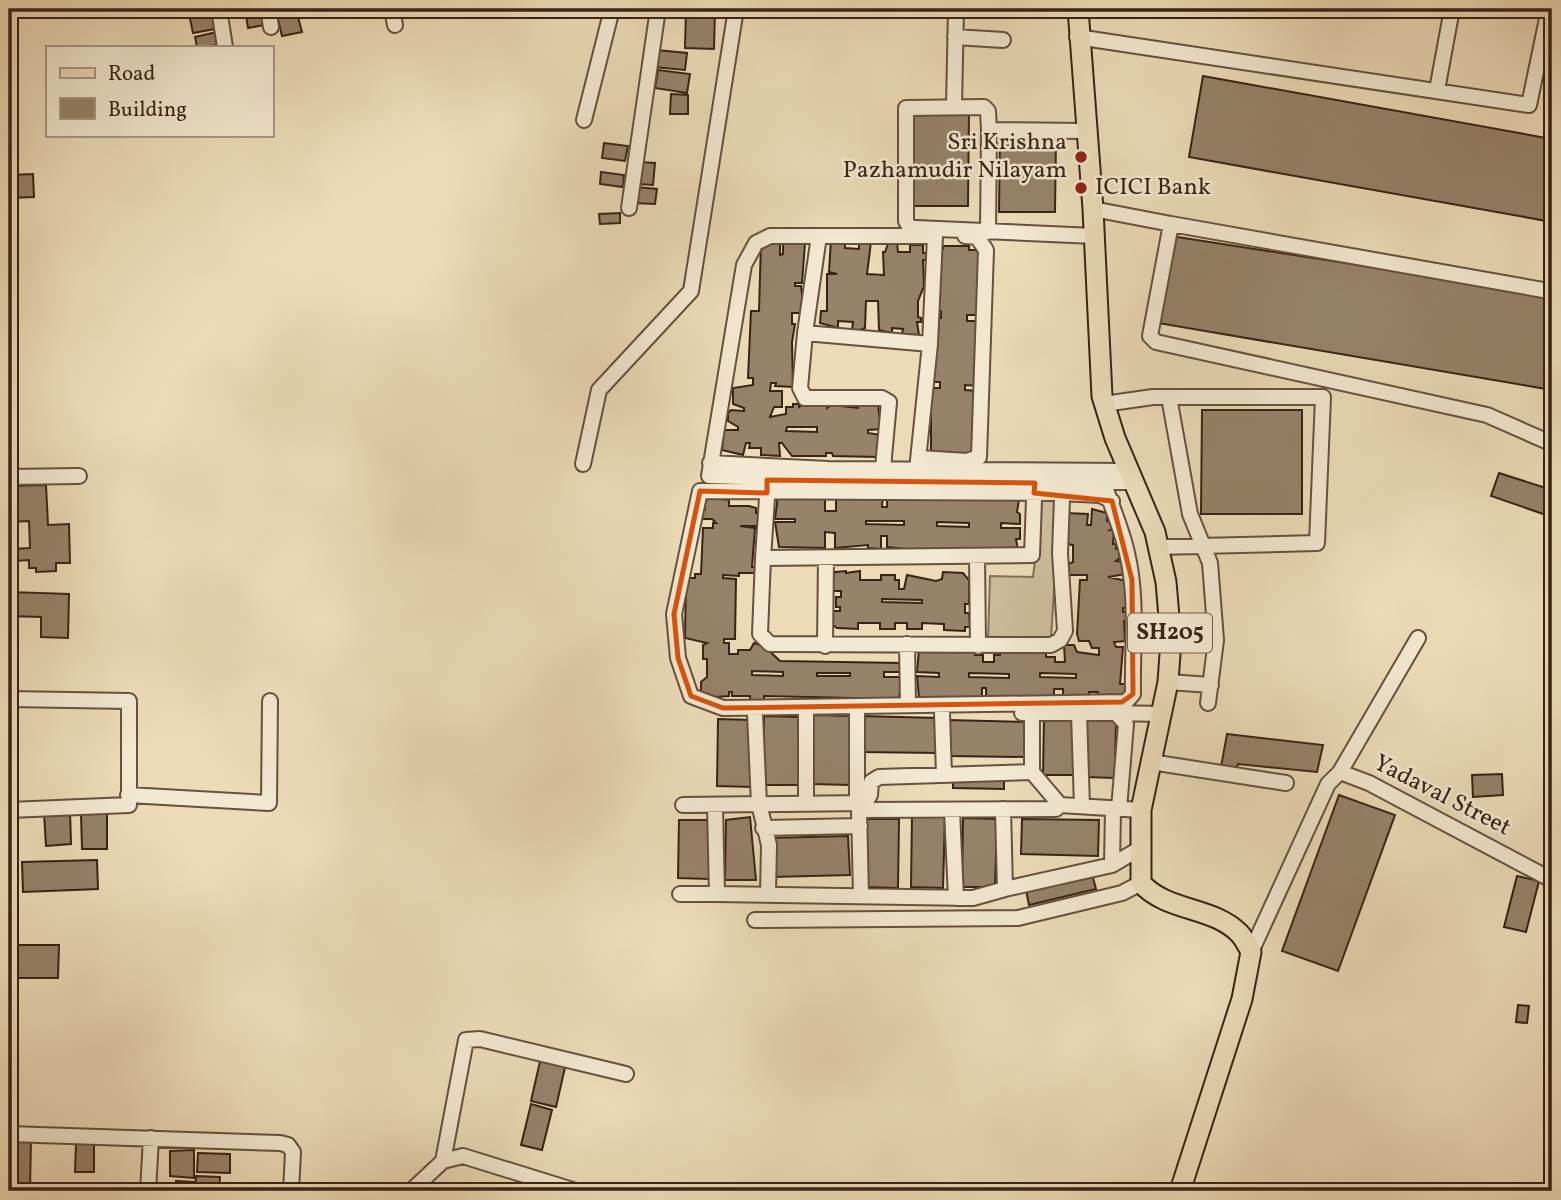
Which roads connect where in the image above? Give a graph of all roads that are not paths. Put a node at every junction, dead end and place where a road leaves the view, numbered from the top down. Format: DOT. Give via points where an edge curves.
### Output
graph roads {
  1 [pos="219,9"];
  2 [pos="268,9"];
  3 [pos="393,9"];
  4 [pos="612,9"];
  5 [pos="658,9"];
  6 [pos="736,9"];
  7 [pos="956,9"];
  8 [pos="1077,9"];
  9 [pos="1451,9"];
  10 [pos="1549,9"];
  11 [pos="395,25"];
  12 [pos="271,27"];
  13 [pos="956,37"];
  14 [pos="1077,37"];
  15 [pos="1003,40"];
  16 [pos="225,46"];
  17 [pos="1437,90"];
  18 [pos="954,107"];
  19 [pos="584,120"];
  20 [pos="989,130"];
  21 [pos="1086,131"];
  22 [pos="629,208"];
  23 [pos="1093,209"];
  24 [pos="1171,224"];
  25 [pos="988,232"];
  26 [pos="820,236"];
  27 [pos="935,236"];
  28 [pos="1094,236"];
  29 [pos="1549,290"];
  30 [pos="805,332"];
  31 [pos="930,344"];
  32 [pos="1169,397"];
  33 [pos="1104,404"];
  34 [pos="1546,441"];
  35 [pos="711,458"];
  36 [pos="583,464"];
  37 [pos="920,470"];
  38 [pos="883,471"];
  39 [pos="79,476"];
  40 [pos="1102,477"];
  41 [pos="1131,477"];
  42 [pos="9,478"];
  43 [pos="768,480"];
  44 [pos="1063,482"];
  45 [pos="1035,483"];
  46 [pos="1112,501"];
  47 [pos="1204,546"];
  48 [pos="1158,547"];
  49 [pos="977,556"];
  50 [pos="763,558"];
  51 [pos="826,558"];
  52 [pos="1418,638"];
  53 [pos="907,643"];
  54 [pos="825,646"];
  55 [pos="978,646"];
  56 [pos="1168,682"];
  57 [pos="1211,685"];
  58 [pos="9,699"];
  59 [pos="270,701"];
  60 [pos="1208,703"];
  61 [pos="908,705"];
  62 [pos="806,713"];
  63 [pos="857,713"];
  64 [pos="942,713"];
  65 [pos="1032,713"];
  66 [pos="1079,713"];
  67 [pos="1116,713"];
  68 [pos="713,714"];
  69 [pos="755,714"];
  70 [pos="1161,714"];
  71 [pos="1151,762"];
  72 [pos="1032,772"];
  73 [pos="1340,772"];
  74 [pos="944,775"];
  75 [pos="1286,783"];
  76 [pos="129,800"];
  77 [pos="857,803"];
  78 [pos="759,804"];
  79 [pos="806,804"];
  80 [pos="683,805"];
  81 [pos="1059,805"];
  82 [pos="715,806"];
  83 [pos="1082,806"];
  84 [pos="1003,808"];
  85 [pos="1116,809"];
  86 [pos="9,810"];
  87 [pos="1141,810"];
  88 [pos="952,811"];
  89 [pos="859,826"];
  90 [pos="763,828"];
  91 [pos="1139,849"];
  92 [pos="1112,864"];
  93 [pos="1552,880"];
  94 [pos="1141,883"];
  95 [pos="1005,889"];
  96 [pos="680,894"];
  97 [pos="717,894"];
  98 [pos="768,894"];
  99 [pos="861,896"];
  100 [pos="956,898"];
  101 [pos="755,920"];
  102 [pos="1251,952"];
  103 [pos="626,1074"];
  104 [pos="9,1134"];
  105 [pos="151,1138"];
  106 [pos="443,1161"];
  107 [pos="148,1191"];
  108 [pos="291,1191"];
  109 [pos="411,1191"];
  110 [pos="576,1191"];
  111 [pos="1180,1191"];
  1 -- 16 [label="street"];
  2 -- 12 [label="street"];
  3 -- 11 [label="street"];
  4 -- 19 [label="street"];
  5 -- 22 [label="street"];
  6 -- 36 [label="street" via="691,291 599,390"];
  7 -- 13 [label="street"];
  8 -- 14 [label="main road, SH205"];
  9 -- 17 [label="street"];
  10 -- 17 [label="street" via="1529,105"];
  13 -- 15 [label="street"];
  13 -- 18 [label="street"];
  14 -- 17 [label="street"];
  14 -- 21 [label="main road, SH205"];
  18 -- 20 [label="street" via="984,107"];
  18 -- 25 [label="street" via="912,106 905,110 907,226"];
  20 -- 21 [label="street"];
  20 -- 25 [label="street"];
  21 -- 23 [label="main road, SH205"];
  23 -- 24 [label="street"];
  23 -- 28 [label="main road, SH205"];
  24 -- 29 [label="street"];
  24 -- 34 [label="street" via="1150,336 1156,342 1488,415"];
  25 -- 28 [label="street"];
  26 -- 27 [label="street"];
  26 -- 30 [label="street"];
  26 -- 35 [label="street" via="770,236 756,243 744,265"];
  27 -- 31 [label="street"];
  27 -- 37 [label="street" via="977,237 986,250 979,457"];
  28 -- 33 [label="main road, SH205"];
  30 -- 31 [label="street"];
  30 -- 38 [label="street" via="801,393 812,399 886,399 890,407"];
  31 -- 37 [label="street"];
  32 -- 33 [label="street"];
  32 -- 47 [label="street" via="1190,514"];
  32 -- 47 [label="street" via="1323,397 1317,543"];
  33 -- 41 [label="main road, SH205"];
  35 -- 38 [label="street"];
  35 -- 43 [label="street" via="709,476"];
  37 -- 38 [label="street"];
  37 -- 45 [label="street"];
  38 -- 43 [label="street"];
  39 -- 42 [label="street"];
  40 -- 41 [label="street"];
  40 -- 44 [label="street"];
  40 -- 46 [label="street"];
  41 -- 48 [label="main road, SH205"];
  43 -- 45 [label="street"];
  43 -- 50 [label="street"];
  43 -- 61 [label="street" via="700,491 674,614 678,658 691,696 723,708"];
  44 -- 45 [label="street"];
  44 -- 45 [label="street"];
  44 -- 46 [label="street"];
  44 -- 55 [label="street" via="1064,635 1051,645"];
  45 -- 49 [label="street" via="1032,555"];
  46 -- 61 [label="street" via="1132,580 1130,700"];
  47 -- 48 [label="street"];
  47 -- 57 [label="street" via="1210,563 1216,640"];
  48 -- 56 [label="main road, SH205" via="1171,640"];
  49 -- 51 [label="street"];
  49 -- 55 [label="street"];
  50 -- 51 [label="street"];
  50 -- 54 [label="street" via="763,641"];
  51 -- 54 [label="street"];
  52 -- 73 [label="street"];
  53 -- 54 [label="street"];
  53 -- 55 [label="street"];
  53 -- 61 [label="street"];
  56 -- 57 [label="street"];
  56 -- 70 [label="main road, SH205"];
  57 -- 60 [label="street"];
  58 -- 76 [label="street" via="129,701"];
  59 -- 76 [label="street" via="269,803"];
  62 -- 63 [label="street"];
  62 -- 69 [label="street"];
  62 -- 79 [label="street"];
  63 -- 64 [label="street"];
  63 -- 77 [label="street"];
  64 -- 65 [label="street"];
  64 -- 74 [label="street"];
  65 -- 66 [label="street"];
  65 -- 72 [label="street"];
  66 -- 67 [label="street"];
  66 -- 83 [label="street"];
  67 -- 70 [label="street"];
  67 -- 85 [label="street" via="1126,724"];
  68 -- 69 [label="street"];
  69 -- 78 [label="street"];
  70 -- 71 [label="main road, SH205"];
  71 -- 75 [label="street"];
  71 -- 87 [label="main road, SH205"];
  72 -- 74 [label="street"];
  72 -- 81 [label="street"];
  73 -- 93 [label="street, Yadaval Street"];
  73 -- 102 [label="street, Yadaval Street" via="1328,783"];
  74 -- 77 [label="street" via="879,777 871,782 867,800"];
  76 -- 86 [label="street"];
  77 -- 79 [label="street"];
  78 -- 79 [label="street"];
  78 -- 82 [label="street"];
  78 -- 90 [label="street"];
  80 -- 82 [label="street"];
  81 -- 83 [label="street"];
  81 -- 84 [label="street" via="1056,809"];
  82 -- 97 [label="street"];
  83 -- 85 [label="street"];
  84 -- 88 [label="street"];
  84 -- 95 [label="street"];
  85 -- 87 [label="street"];
  85 -- 92 [label="street"];
  87 -- 91 [label="main road, SH205"];
  88 -- 89 [label="street" via="859,810"];
  88 -- 100 [label="street"];
  89 -- 90 [label="street"];
  89 -- 99 [label="street"];
  90 -- 98 [label="street" via="769,845"];
  91 -- 92 [label="street"];
  91 -- 94 [label="main road, SH205"];
  92 -- 95 [label="street"];
  94 -- 101 [label="street" via="1122,893 1018,918"];
  94 -- 102 [label="main road" via="1158,899 1239,933"];
  95 -- 100 [label="street"];
  96 -- 97 [label="street"];
  97 -- 98 [label="street"];
  98 -- 99 [label="street"];
  99 -- 100 [label="street"];
  102 -- 111 [label="main road" via="1242,999"];
  103 -- 106 [label="street" via="480,1039 466,1040"];
  104 -- 105 [label="street"];
  105 -- 107 [label="street"];
  105 -- 108 [label="street" via="288,1146 293,1152"];
  106 -- 109 [label="street"];
  106 -- 110 [label="street" via="463,1156"];
}
